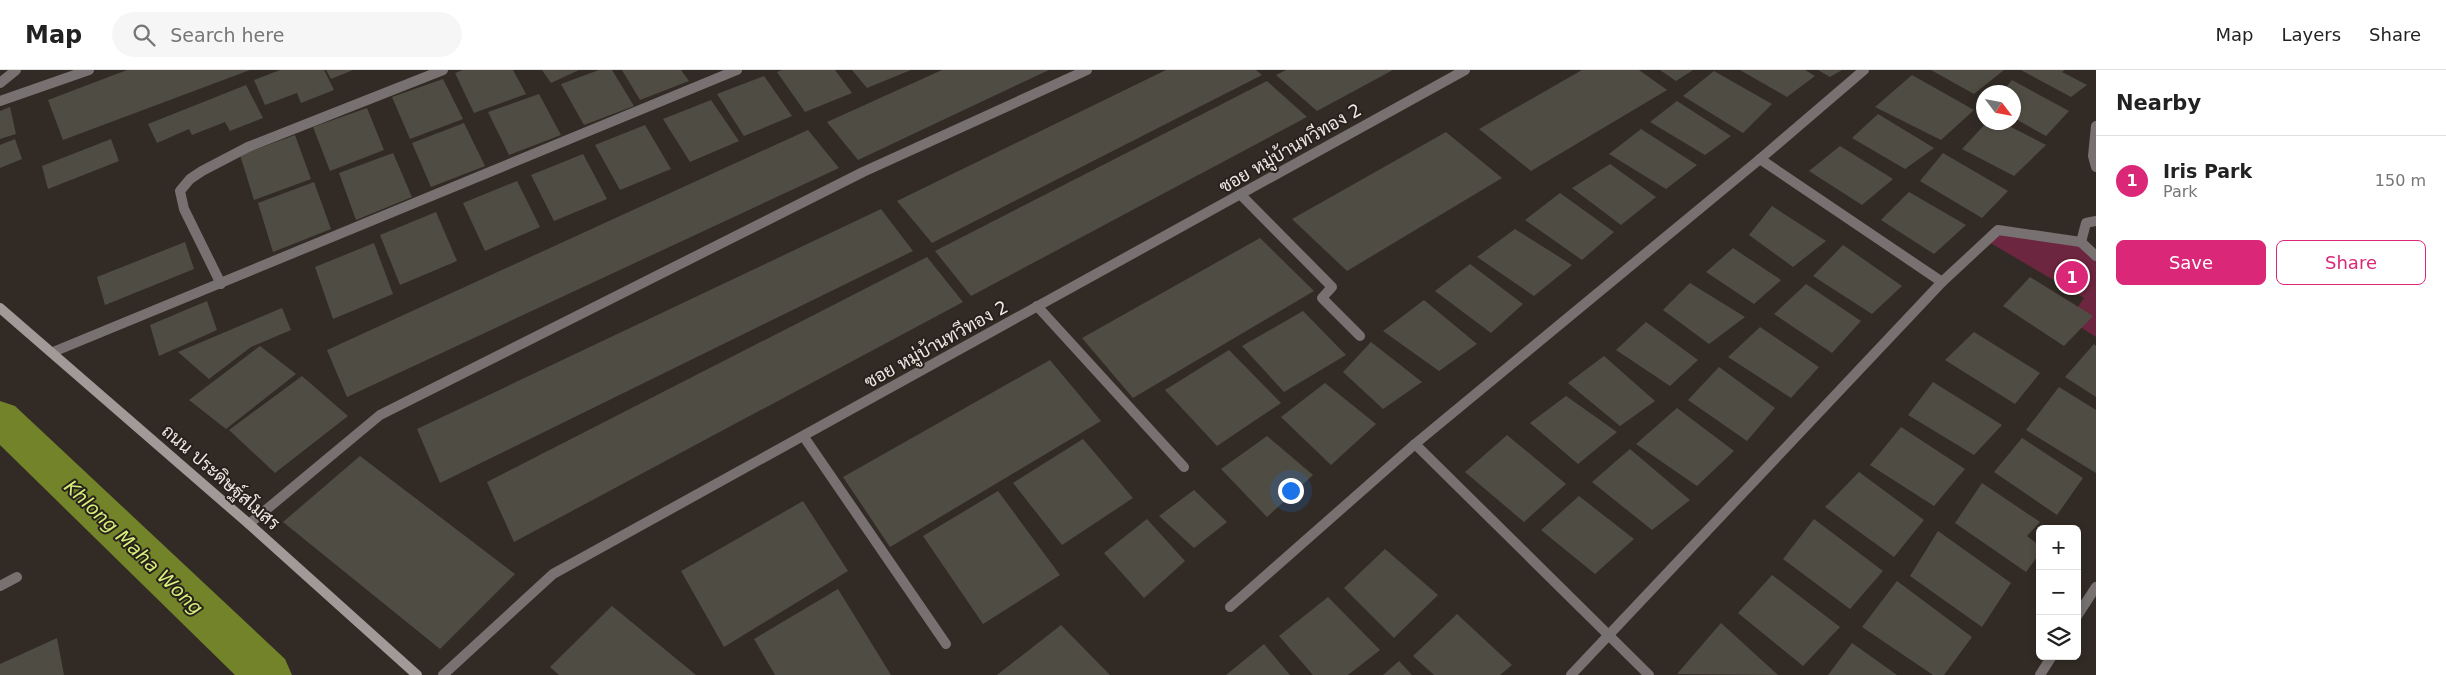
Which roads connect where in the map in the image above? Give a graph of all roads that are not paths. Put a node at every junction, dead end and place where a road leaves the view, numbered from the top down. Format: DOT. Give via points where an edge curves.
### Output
graph roads {
  1 [pos="16,70"];
  2 [pos="89,70"];
  3 [pos="443,70"];
  4 [pos="737,70"];
  5 [pos="1087,70"];
  6 [pos="1465,70"];
  7 [pos="1864,70"];
  8 [pos="0,83"];
  9 [pos="0,101"];
  10 [pos="2096,126"];
  11 [pos="1760,159"];
  12 [pos="2096,167"];
  13 [pos="1241,195"];
  14 [pos="2096,221"];
  15 [pos="2081,242"];
  16 [pos="2096,256"];
  17 [pos="1942,282"];
  18 [pos="221,284"];
  19 [pos="1037,306"];
  20 [pos="0,308"];
  21 [pos="1360,336"];
  22 [pos="53,352"];
  23 [pos="804,438"];
  24 [pos="1414,444"];
  25 [pos="1184,467"];
  26 [pos="249,524"];
  27 [pos="17,577"];
  28 [pos="0,586"];
  29 [pos="2096,587"];
  30 [pos="1230,607"];
  31 [pos="2078,615"];
  32 [pos="1609,637"];
  33 [pos="946,644"];
  34 [pos="2049,660"];
  35 [pos="417,675"];
  36 [pos="443,675"];
  37 [pos="1571,675"];
  38 [pos="1648,675"];
  39 [pos="2040,675"];
  1 -- 8 [label="street"];
  2 -- 9 [label="street"];
  3 -- 18 [label="street" via="248,147 190,180 180,192 184,209"];
  4 -- 18 [label="street"];
  5 -- 26 [label="street" via="863,172 380,415"];
  6 -- 13 [label="street, ซอย หมู่บ้านทวีทอง 2"];
  7 -- 11 [label="street"];
  10 -- 12 [label="street" via="2093,156"];
  11 -- 17 [label="street"];
  11 -- 24 [label="street"];
  13 -- 19 [label="street, ซอย หมู่บ้านทวีทอง 2"];
  13 -- 21 [label="street" via="1332,287 1322,298"];
  14 -- 15 [label="street" via="2086,223"];
  15 -- 16 [label="street"];
  15 -- 17 [label="street" via="1998,230"];
  17 -- 32 [label="street"];
  18 -- 22 [label="street"];
  19 -- 23 [label="street, ซอย หมู่บ้านทวีทอง 2"];
  19 -- 25 [label="street"];
  20 -- 22 [label="street, ถนน ประดิษฐ์สโมสร"];
  22 -- 26 [label="street, ถนน ประดิษฐ์สโมสร"];
  23 -- 33 [label="street"];
  23 -- 36 [label="street, ซอย หมู่บ้านทวีทอง 2" via="553,574"];
  24 -- 30 [label="street"];
  24 -- 32 [label="street"];
  26 -- 35 [label="street, ถนน ประดิษฐ์สโมสร"];
  27 -- 28 [label="street"];
  29 -- 31 [label="street"];
  32 -- 37 [label="street"];
  32 -- 38 [label="street"];
  34 -- 39 [label="street"];
}
